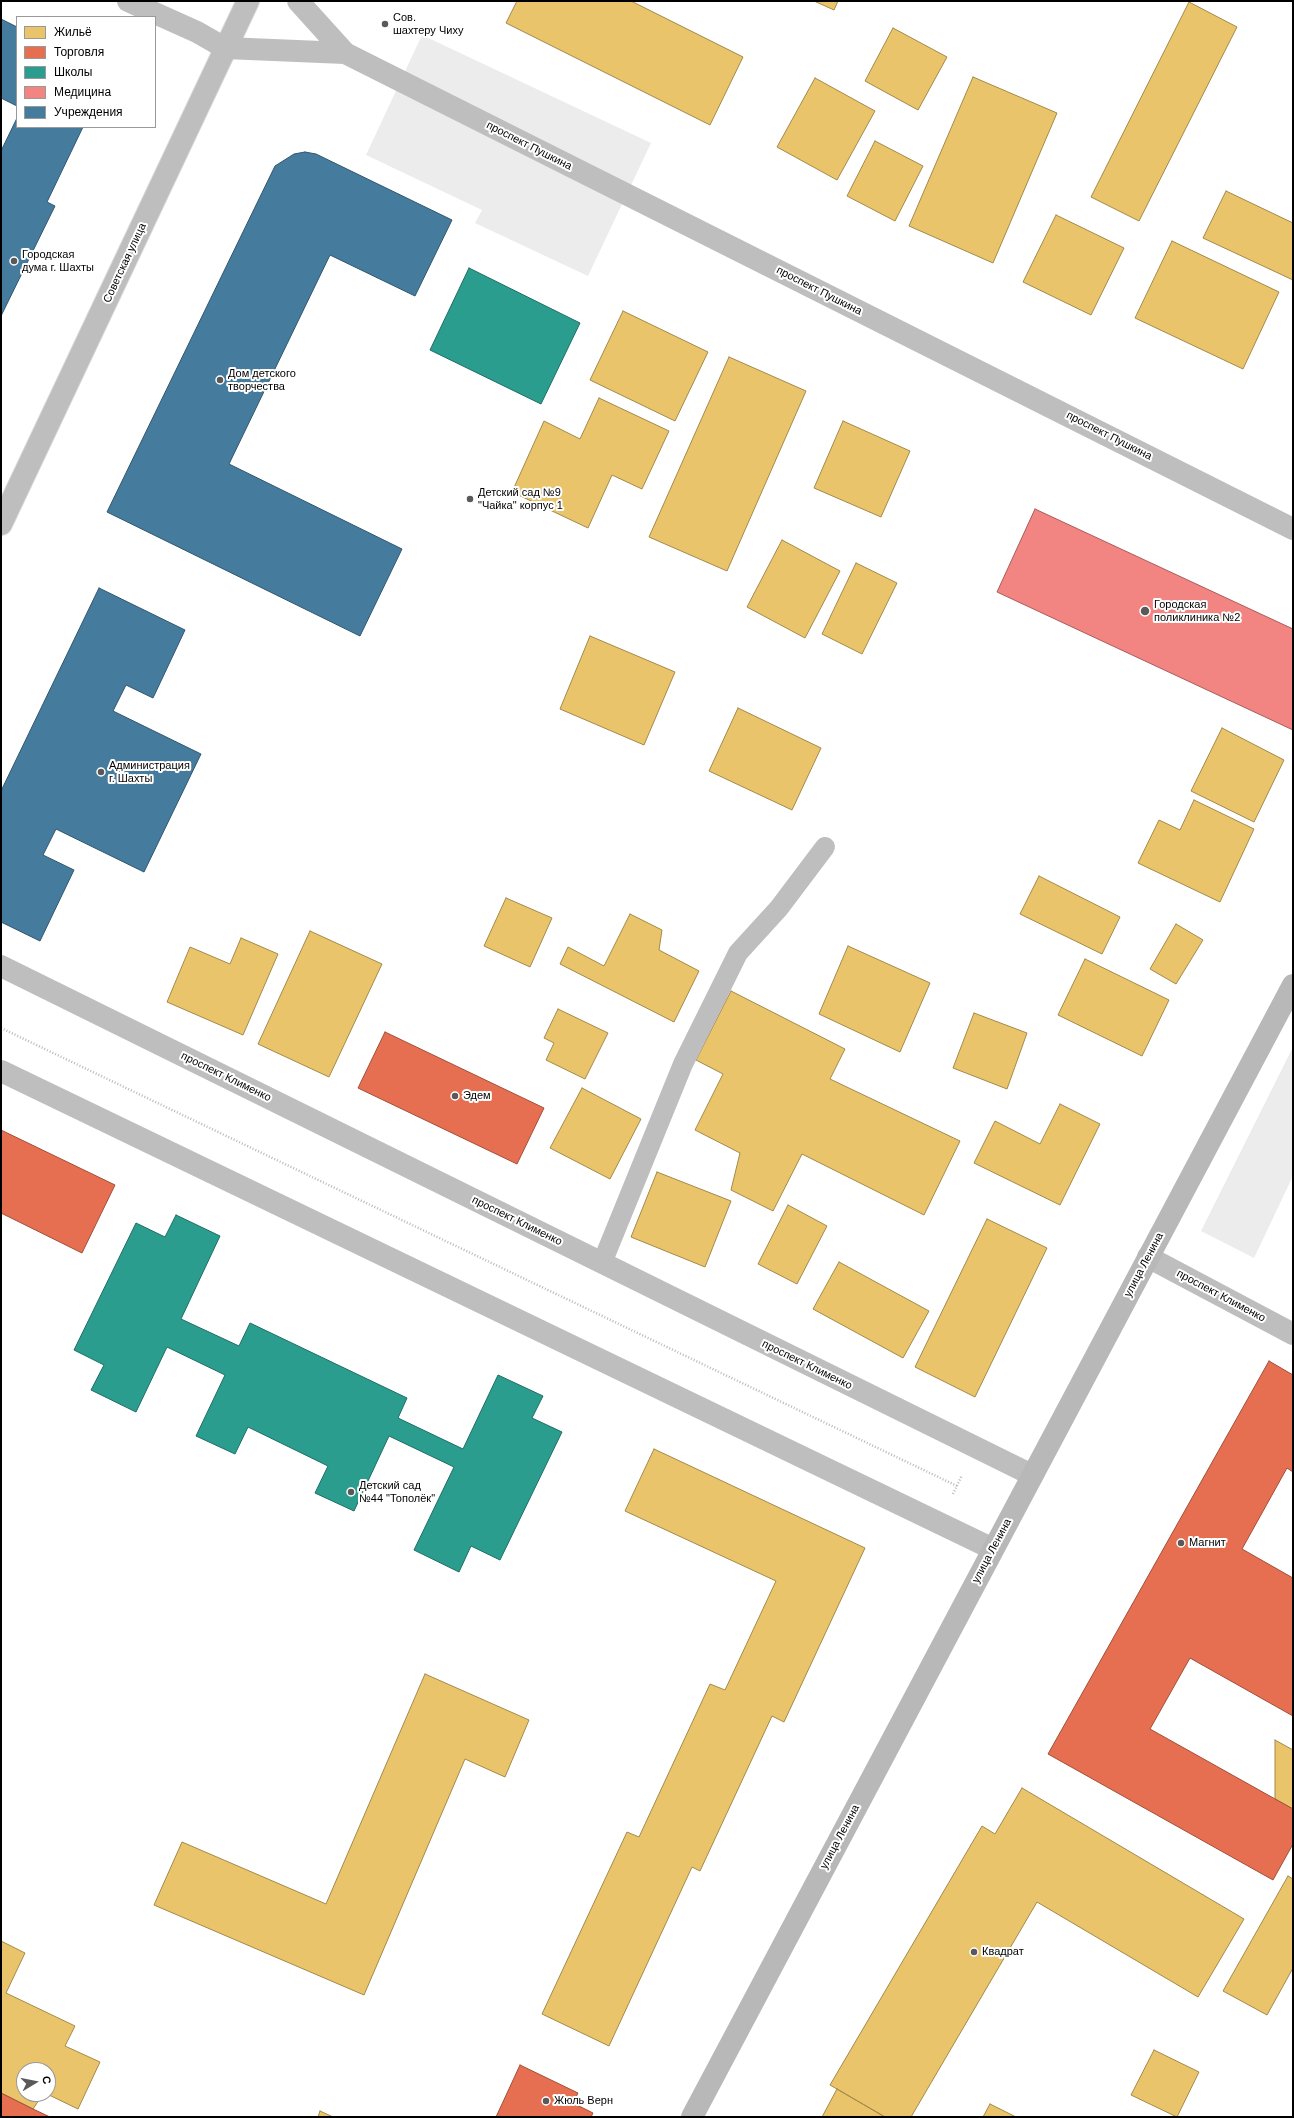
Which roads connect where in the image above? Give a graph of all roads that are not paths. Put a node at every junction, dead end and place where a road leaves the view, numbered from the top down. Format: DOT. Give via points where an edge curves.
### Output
graph roads {
  1 [pos="128,1"];
  2 [pos="248,1"];
  3 [pos="298,1"];
  4 [pos="225,48"];
  5 [pos="345,54"];
  6 [pos="1,524"];
  7 [pos="1293,529"];
  8 [pos="825,847"];
  9 [pos="1,966"];
  10 [pos="1293,985"];
  11 [pos="1,1071"];
  12 [pos="1148,1258"];
  13 [pos="602,1263"];
  14 [pos="1293,1334"];
  15 [pos="1032,1475"];
  16 [pos="993,1549"];
  17 [pos="692,2117"];
  1 -- 4 [label="street, проспект Пушкина" via="198,32"];
  2 -- 4 [label="street, Советская улица"];
  3 -- 5 [label="street, проспект Пушкина"];
  4 -- 5 [label="street, проспект Пушкина"];
  4 -- 6 [label="street, Советская улица"];
  5 -- 7 [label="street, проспект Пушкина"];
  8 -- 13 [label="lane" via="779,908 738,953 683,1064"];
  9 -- 13 [label="street, проспект Клименко"];
  10 -- 12 [label="main road, улица Ленина"];
  11 -- 16 [label="street"];
  12 -- 14 [label="street, проспект Клименко"];
  12 -- 15 [label="main road, улица Ленина"];
  13 -- 15 [label="street, проспект Клименко"];
  15 -- 16 [label="main road, улица Ленина"];
  16 -- 17 [label="main road, улица Ленина"];
}
